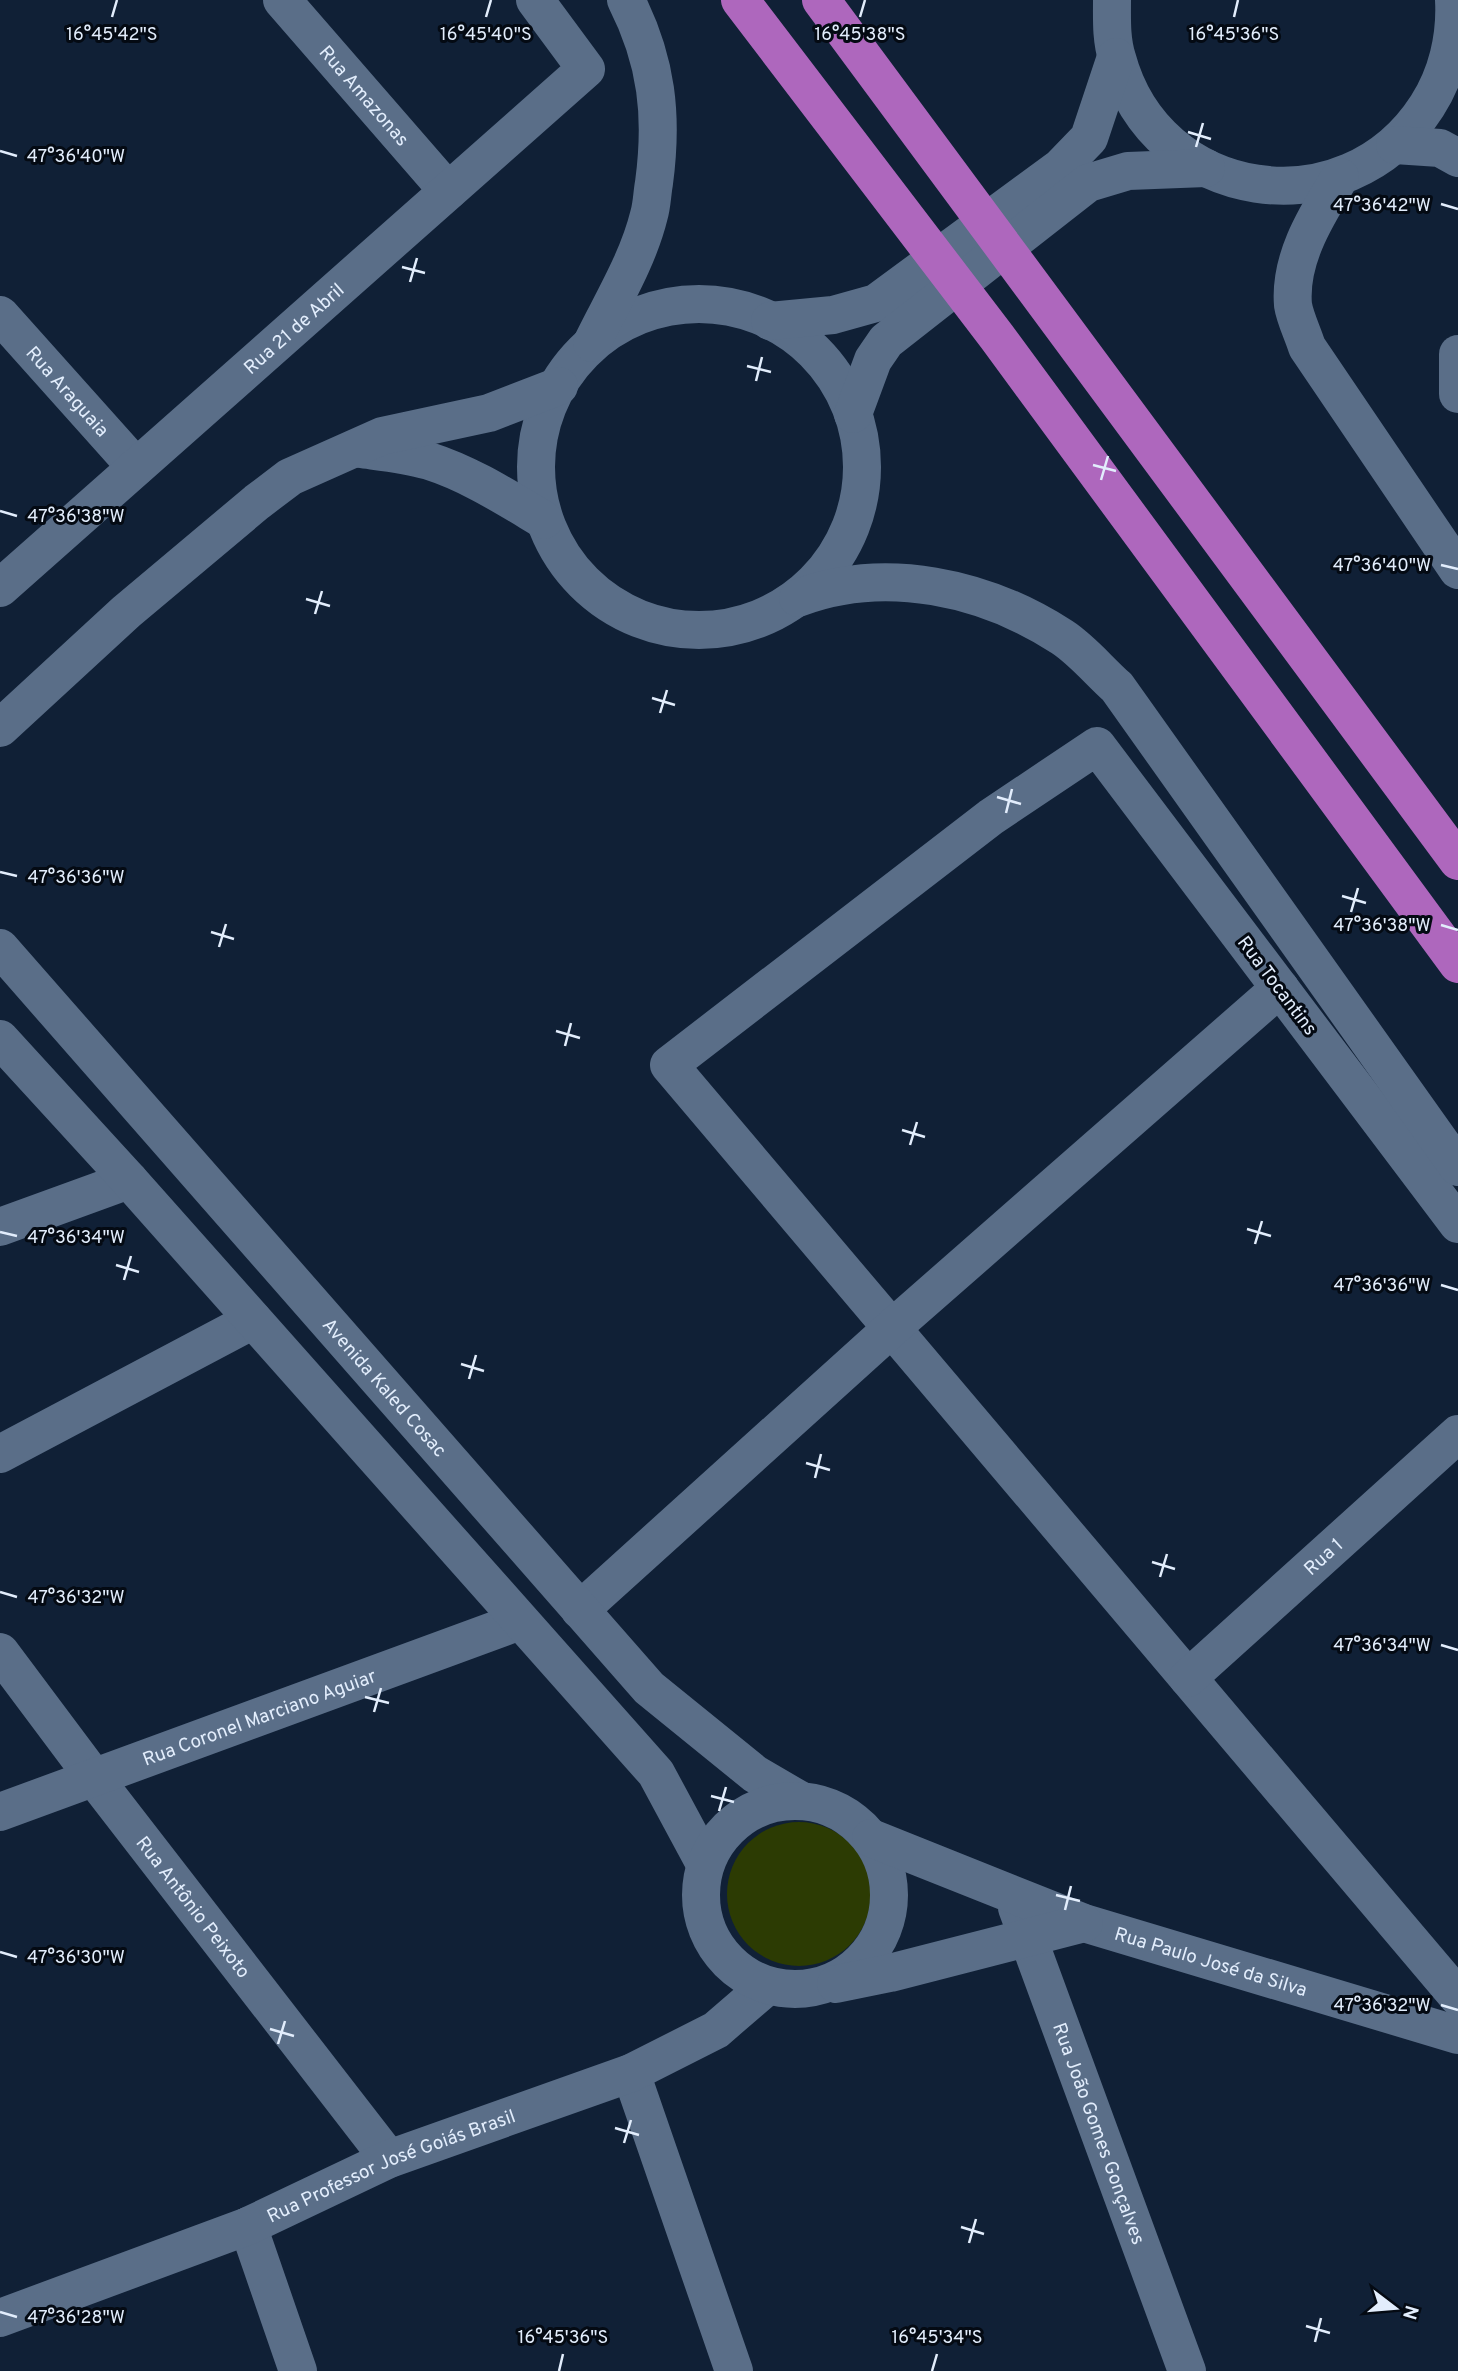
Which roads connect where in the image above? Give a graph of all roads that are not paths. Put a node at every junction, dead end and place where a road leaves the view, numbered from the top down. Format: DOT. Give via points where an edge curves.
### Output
graph roads {
  1 [pos="282,0"];
  2 [pos="535,0"];
  3 [pos="626,0"];
  4 [pos="740,0"];
  5 [pos="821,0"];
  6 [pos="1112,0"];
  7 [pos="1454,0"];
  8 [pos="1116,57"];
  9 [pos="1395,145"];
  10 [pos="1458,158"];
  11 [pos="1206,168"];
  12 [pos="1340,177"];
  13 [pos="449,191"];
  14 [pos="0,315"];
  15 [pos="771,320"];
  16 [pos="591,345"];
  17 [pos="1458,354"];
  18 [pos="559,386"];
  19 [pos="1458,394"];
  20 [pos="853,414"];
  21 [pos="354,448"];
  22 [pos="136,467"];
  23 [pos="544,520"];
  24 [pos="1458,570"];
  25 [pos="0,588"];
  26 [pos="790,601"];
  27 [pos="0,728"];
  28 [pos="1458,861"];
  29 [pos="0,948"];
  30 [pos="1458,964"];
  31 [pos="1280,988"];
  32 [pos="0,1040"];
  33 [pos="1458,1167"];
  34 [pos="129,1180"];
  35 [pos="1458,1224"];
  36 [pos="0,1227"];
  37 [pos="253,1320"];
  38 [pos="892,1328"];
  39 [pos="1458,1434"];
  40 [pos="0,1454"];
  41 [pos="580,1610"];
  42 [pos="520,1621"];
  43 [pos="0,1652"];
  44 [pos="1188,1678"];
  45 [pos="95,1779"];
  46 [pos="798,1799"];
  47 [pos="0,1812"];
  48 [pos="872,1838"];
  49 [pos="705,1864"];
  50 [pos="1013,1896"];
  51 [pos="1084,1923"];
  52 [pos="1029,1938"];
  53 [pos="767,1986"];
  54 [pos="820,1987"];
  55 [pos="1458,1997"];
  56 [pos="1458,2035"];
  57 [pos="631,2073"];
  58 [pos="389,2159"];
  59 [pos="248,2226"];
  60 [pos="0,2318"];
  61 [pos="298,2371"];
  62 [pos="734,2371"];
  63 [pos="1187,2371"];
  1 -- 13 [label="street, Rua Amazonas"];
  2 -- 13 [label="street, Rua 21 de Abril" via="586,69"];
  3 -- 16 [label="street" via="655,82 659,145 649,215"];
  4 -- 30 [label="highway" via="997,337"];
  5 -- 28 [label="highway"];
  6 -- 8 [label="street"];
  7 -- 9 [label="street" via="1446,66 1434,95"];
  8 -- 11 [label="street" via="1143,115 1164,139"];
  8 -- 15 [label="street" via="1088,138 1061,167 876,303 833,315"];
  9 -- 10 [label="street" via="1440,148"];
  9 -- 12 [label="street"];
  11 -- 12 [label="street" via="1247,183 1278,187"];
  11 -- 20 [label="street" via="1128,171 1088,183 886,341 873,360"];
  12 -- 24 [label="street" via="1312,223 1294,274 1293,306 1307,347"];
  13 -- 22 [label="street, Rua 21 de Abril"];
  14 -- 22 [label="street, Rua Araguaia"];
  15 -- 16 [label="street" via="741,309 677,305 618,326"];
  15 -- 20 [label="street" via="821,359"];
  16 -- 18 [label="street"];
  17 -- 19 [label="street"];
  18 -- 21 [label="street" via="489,413 382,436"];
  18 -- 23 [label="street" via="541,425 536,457"];
  20 -- 26 [label="street" via="860,445 856,509 827,566"];
  21 -- 23 [label="street" via="418,458 457,472"];
  21 -- 27 [label="street" via="290,477 257,502 126,612"];
  22 -- 25 [label="street, Rua 21 de Abril"];
  23 -- 26 [label="street" via="576,575 626,614 656,625 688,631 720,629 751,622"];
  26 -- 33 [label="street" via="855,583 906,583 960,591 1007,607 1064,638 1117,687"];
  29 -- 41 [label="street, Avenida Kaled Cosac"];
  31 -- 35 [label="street, Rua Tocantins"];
  31 -- 38 [label="street"];
  31 -- 38 [label="street, Rua Tocantins" via="1097,746 991,817 669,1065"];
  32 -- 34 [label="street"];
  34 -- 36 [label="street"];
  34 -- 37 [label="street"];
  37 -- 40 [label="street"];
  37 -- 42 [label="street"];
  38 -- 41 [label="street"];
  38 -- 44 [label="street"];
  39 -- 44 [label="street, Rua 1"];
  41 -- 46 [label="street, Avenida Kaled Cosac" via="649,1688 755,1774"];
  42 -- 45 [label="street, Rua Coronel Marciano Aguiar"];
  42 -- 49 [label="street" via="656,1773"];
  43 -- 45 [label="street, Rua Antônio Peixoto"];
  44 -- 55 [label="street"];
  45 -- 47 [label="street, Rua Coronel Marciano Aguiar"];
  45 -- 58 [label="street, Rua Antônio Peixoto"];
  46 -- 48 [label="street" via="839,1810"];
  46 -- 49 [label="street" via="769,1803 741,1816 719,1838"];
  48 -- 50 [label="street, Rua Paulo José da Silva"];
  48 -- 54 [label="street" via="885,1866 890,1896 885,1926 870,1953 848,1974"];
  49 -- 53 [label="street" via="699,1894 704,1924 718,1951 740,1973"];
  50 -- 51 [label="street, Rua Paulo José da Silva"];
  50 -- 52 [label="street, Rua João Gomes Gonçalves"];
  51 -- 52 [label="street"];
  51 -- 56 [label="street, Rua Paulo José da Silva"];
  52 -- 54 [label="street"];
  52 -- 63 [label="street, Rua João Gomes Gonçalves"];
  53 -- 54 [label="street"];
  53 -- 57 [label="street, Rua Professor José Goiás Brasil" via="716,2030"];
  57 -- 58 [label="street, Rua Professor José Goiás Brasil"];
  57 -- 62 [label="street"];
  58 -- 59 [label="street, Rua Professor José Goiás Brasil"];
  59 -- 60 [label="street, Rua Professor José Goiás Brasil"];
  59 -- 61 [label="street"];
}
